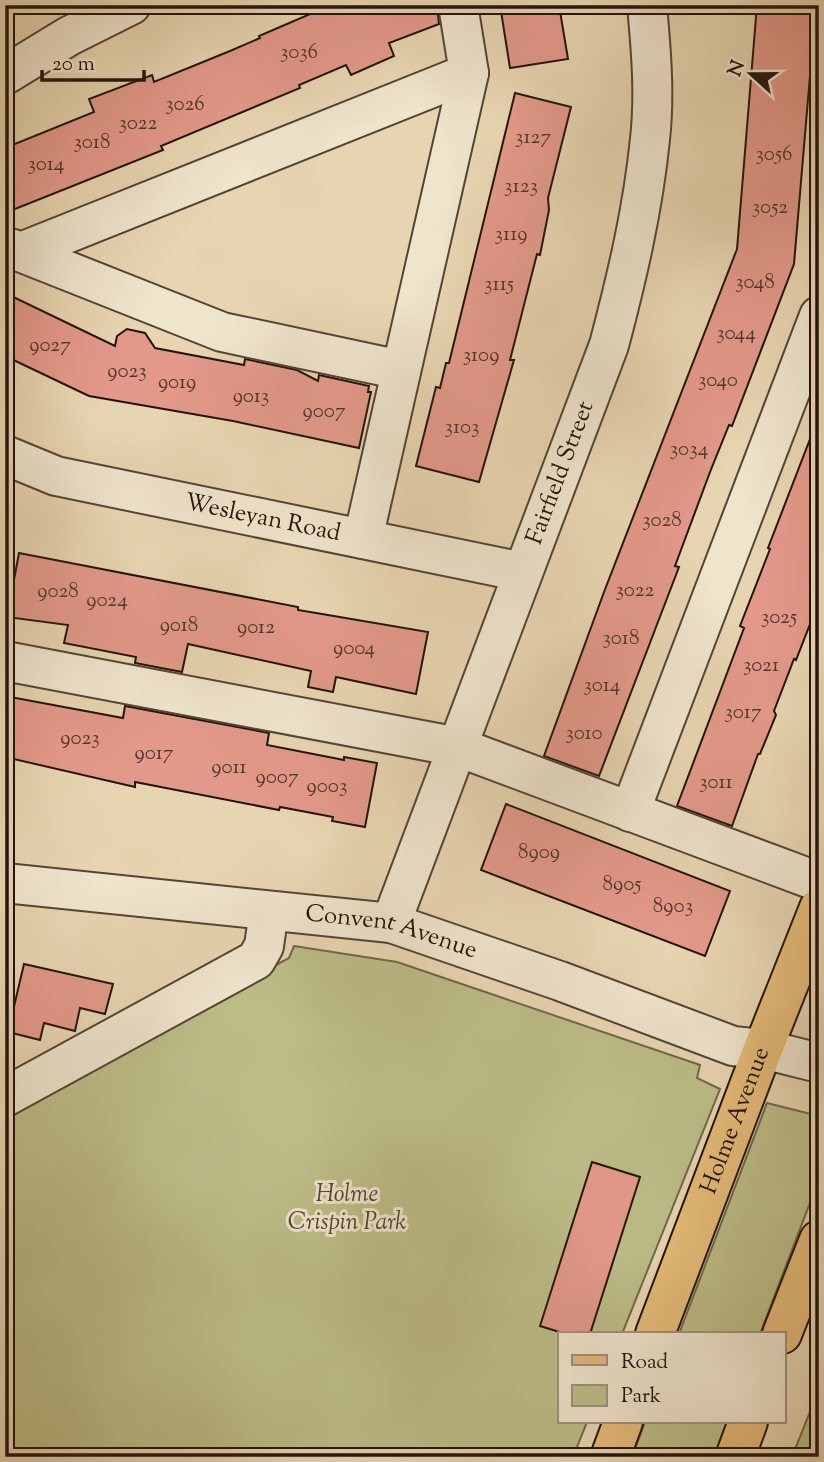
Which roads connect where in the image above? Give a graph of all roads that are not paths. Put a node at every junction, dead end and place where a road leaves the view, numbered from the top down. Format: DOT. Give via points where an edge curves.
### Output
graph roads {
  1 [pos="131,5"];
  2 [pos="458,5"];
  3 [pos="647,5"];
  4 [pos="469,73"];
  5 [pos="5,75"];
  6 [pos="13,249"];
  7 [pos="819,316"];
  8 [pos="401,370"];
  9 [pos="5,456"];
  10 [pos="363,539"];
  11 [pos="523,572"];
  12 [pos="5,661"];
  13 [pos="458,747"];
  14 [pos="630,812"];
  15 [pos="819,882"];
  16 [pos="5,883"];
  17 [pos="819,908"];
  18 [pos="270,911"];
  19 [pos="391,923"];
  20 [pos="762,1049"];
  21 [pos="819,1063"];
  22 [pos="5,1097"];
  23 [pos="819,1240"];
  24 [pos="657,1332"];
  25 [pos="783,1332"];
  26 [pos="622,1424"];
  27 [pos="747,1424"];
  28 [pos="610,1457"];
  29 [pos="735,1457"];
  1 -- 5 [label="street"];
  2 -- 4 [label="street"];
  3 -- 11 [label="street, Fairfield Street" via="651,138 633,253 608,345"];
  4 -- 6 [label="street"];
  4 -- 8 [label="street"];
  6 -- 8 [label="street" via="222,331"];
  7 -- 14 [label="street"];
  8 -- 10 [label="street"];
  9 -- 10 [label="street, Wesleyan Road" via="56,476"];
  10 -- 11 [label="street, Wesleyan Road"];
  11 -- 13 [label="street, Fairfield Street"];
  12 -- 13 [label="street"];
  13 -- 14 [label="street"];
  13 -- 19 [label="street, Fairfield Street"];
  14 -- 15 [label="street"];
  16 -- 18 [label="street, Convent Avenue"];
  17 -- 20 [label="main road, Holme Avenue"];
  18 -- 19 [label="street, Convent Avenue"];
  18 -- 22 [label="street" via="264,946 256,960"];
  19 -- 20 [label="street, Convent Avenue" via="733,1046"];
  20 -- 21 [label="street, Convent Avenue"];
  20 -- 24 [label="main road, Holme Avenue"];
  23 -- 25 [label="main road"];
  26 -- 28 [label="main road"];
  27 -- 29 [label="main road"];
}
